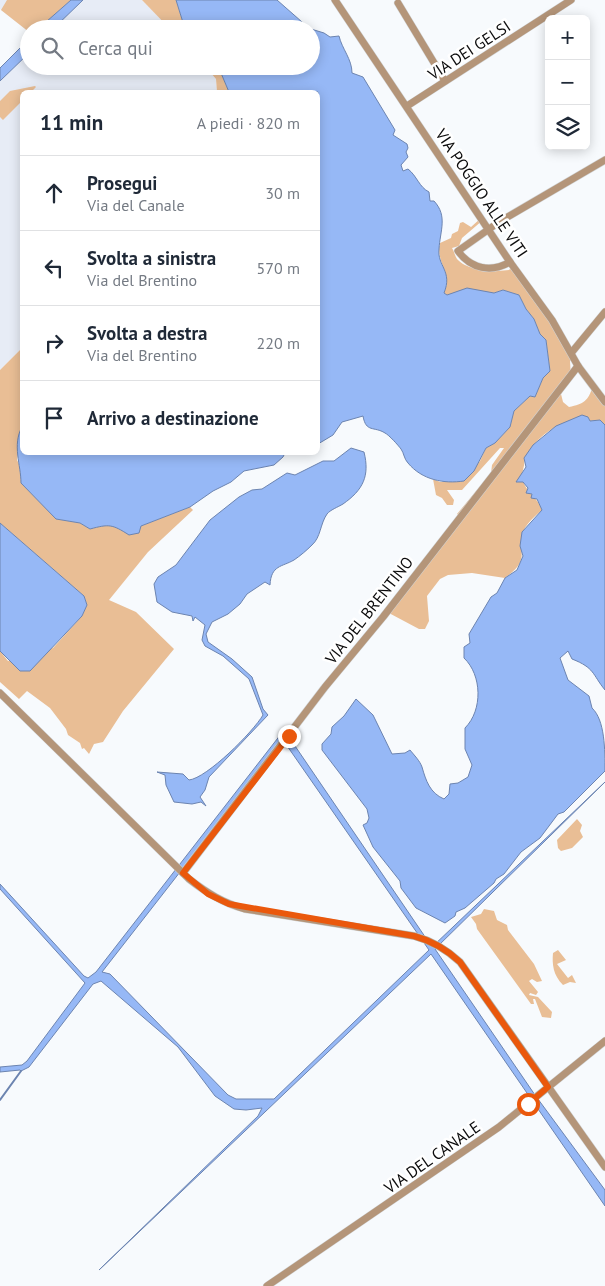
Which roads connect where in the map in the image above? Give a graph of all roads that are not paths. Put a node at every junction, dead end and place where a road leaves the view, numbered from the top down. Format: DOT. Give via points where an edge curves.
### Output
graph roads {
  1 [pos="335,0"];
  2 [pos="571,0"];
  3 [pos="398,3"];
  4 [pos="446,81"];
  5 [pos="407,106"];
  6 [pos="605,160"];
  7 [pos="488,229"];
  8 [pos="510,262"];
  9 [pos="605,312"];
  10 [pos="572,352"];
  11 [pos="578,366"];
  12 [pos="605,402"];
  13 [pos="0,693"];
  14 [pos="180,870"];
  15 [pos="605,1041"];
  16 [pos="548,1087"];
  17 [pos="605,1167"];
  18 [pos="267,1286"];
  1 -- 5 [label="street, VIA POGGIO ALLE VITI"];
  2 -- 4 [label="street, VIA DEI GELSI"];
  3 -- 4 [label="street"];
  4 -- 5 [label="street, VIA DEI GELSI"];
  5 -- 7 [label="street, VIA POGGIO ALLE VITI"];
  6 -- 7 [label="street"];
  7 -- 8 [label="street, VIA POGGIO ALLE VITI"];
  7 -- 8 [label="street" via="458,251 466,261 489,269 500,268"];
  8 -- 10 [label="street, VIA POGGIO ALLE VITI"];
  9 -- 10 [label="street"];
  10 -- 11 [label="street, VIA POGGIO ALLE VITI"];
  11 -- 12 [label="street, VIA POGGIO ALLE VITI"];
  11 -- 14 [label="street, VIA DEL BRENTINO"];
  13 -- 14 [label="street"];
  14 -- 16 [label="street" via="208,894 245,909 414,936 440,946 460,962"];
  15 -- 16 [label="street, VIA DEL CANALE"];
  16 -- 17 [label="street"];
  16 -- 18 [label="street, VIA DEL CANALE" via="459,1156"];
}
